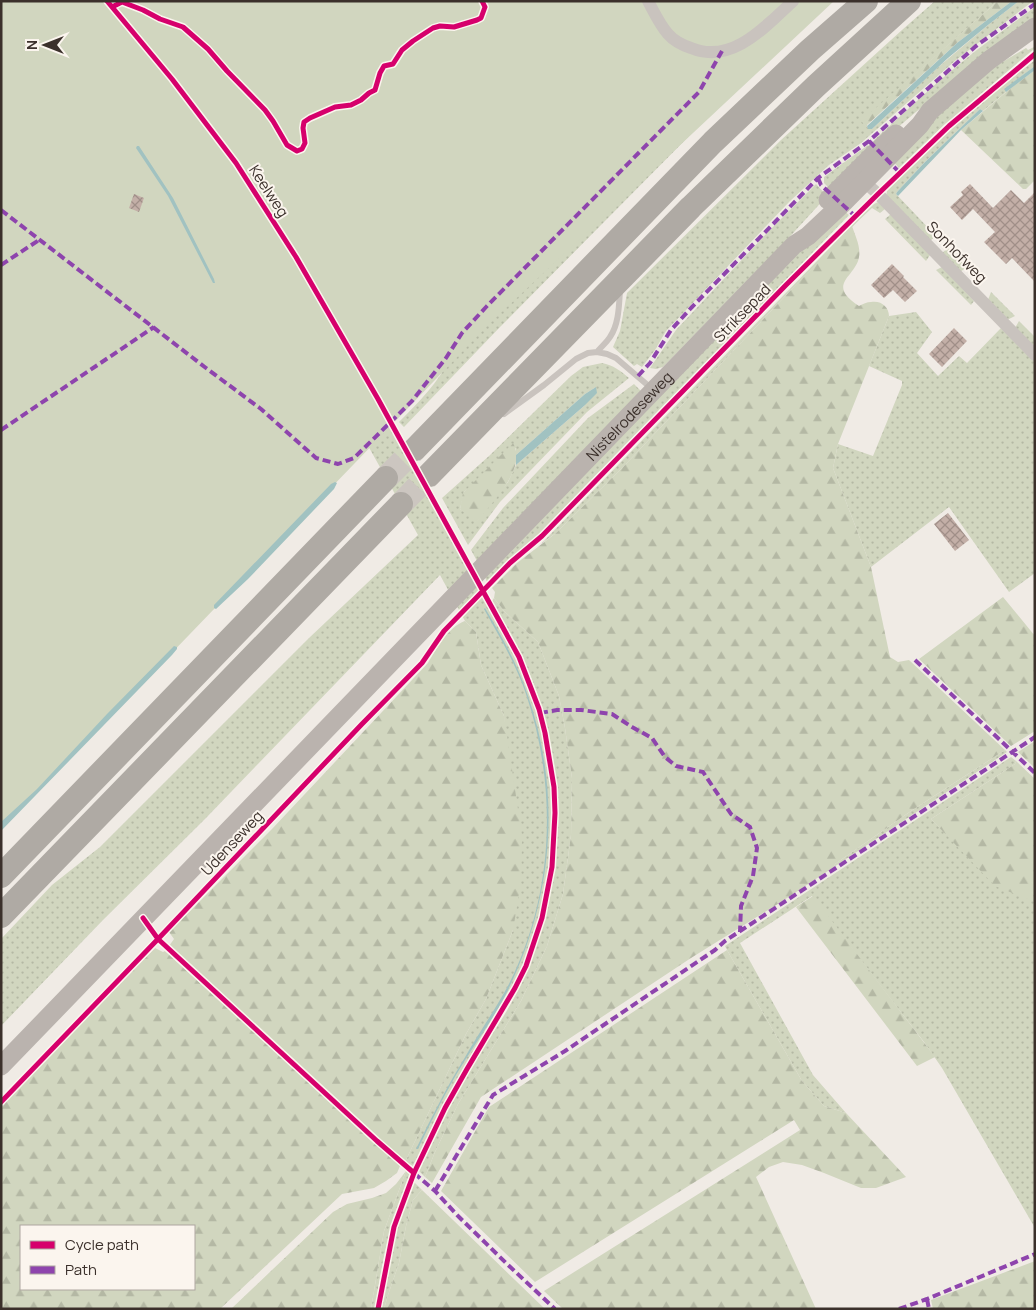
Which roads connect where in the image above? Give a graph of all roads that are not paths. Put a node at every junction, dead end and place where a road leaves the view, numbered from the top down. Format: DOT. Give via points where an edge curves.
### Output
graph roads {
  1 [pos="648,1"];
  2 [pos="793,1"];
  3 [pos="909,1"];
  4 [pos="854,10"];
  5 [pos="1035,27"];
  6 [pos="860,177"];
  7 [pos="621,278"];
  8 [pos="597,352"];
  9 [pos="1035,355"];
  10 [pos="653,390"];
  11 [pos="498,418"];
  12 [pos="490,424"];
  13 [pos="415,449"];
  14 [pos="452,451"];
  15 [pos="429,475"];
  16 [pos="386,478"];
  17 [pos="400,504"];
  18 [pos="462,587"];
  19 [pos="1,876"];
  20 [pos="1,916"];
  21 [pos="1,1066"];
  1 -- 2 [label="street" via="668,34 679,44 709,52 743,44"];
  3 -- 7 [label="highway" via="764,135"];
  4 -- 13 [label="highway" via="713,142"];
  5 -- 6 [label="street, Nistelrodeseweg" via="988,61 930,111 913,119 878,150"];
  6 -- 9 [label="street, Sonhofweg"];
  6 -- 10 [label="street, Nistelrodeseweg" via="802,228 794,245"];
  7 -- 8 [label="lane" via="614,328"];
  7 -- 14 [label="highway"];
  8 -- 10 [label="lane" via="616,358"];
  8 -- 11 [label="lane" via="576,358"];
  10 -- 18 [label="street, Nistelrodeseweg"];
  12 -- 14 [label="lane"];
  14 -- 15 [label="highway"];
  16 -- 19 [label="highway"];
  17 -- 20 [label="highway"];
  18 -- 21 [label="street, Udenseweg"];
}
